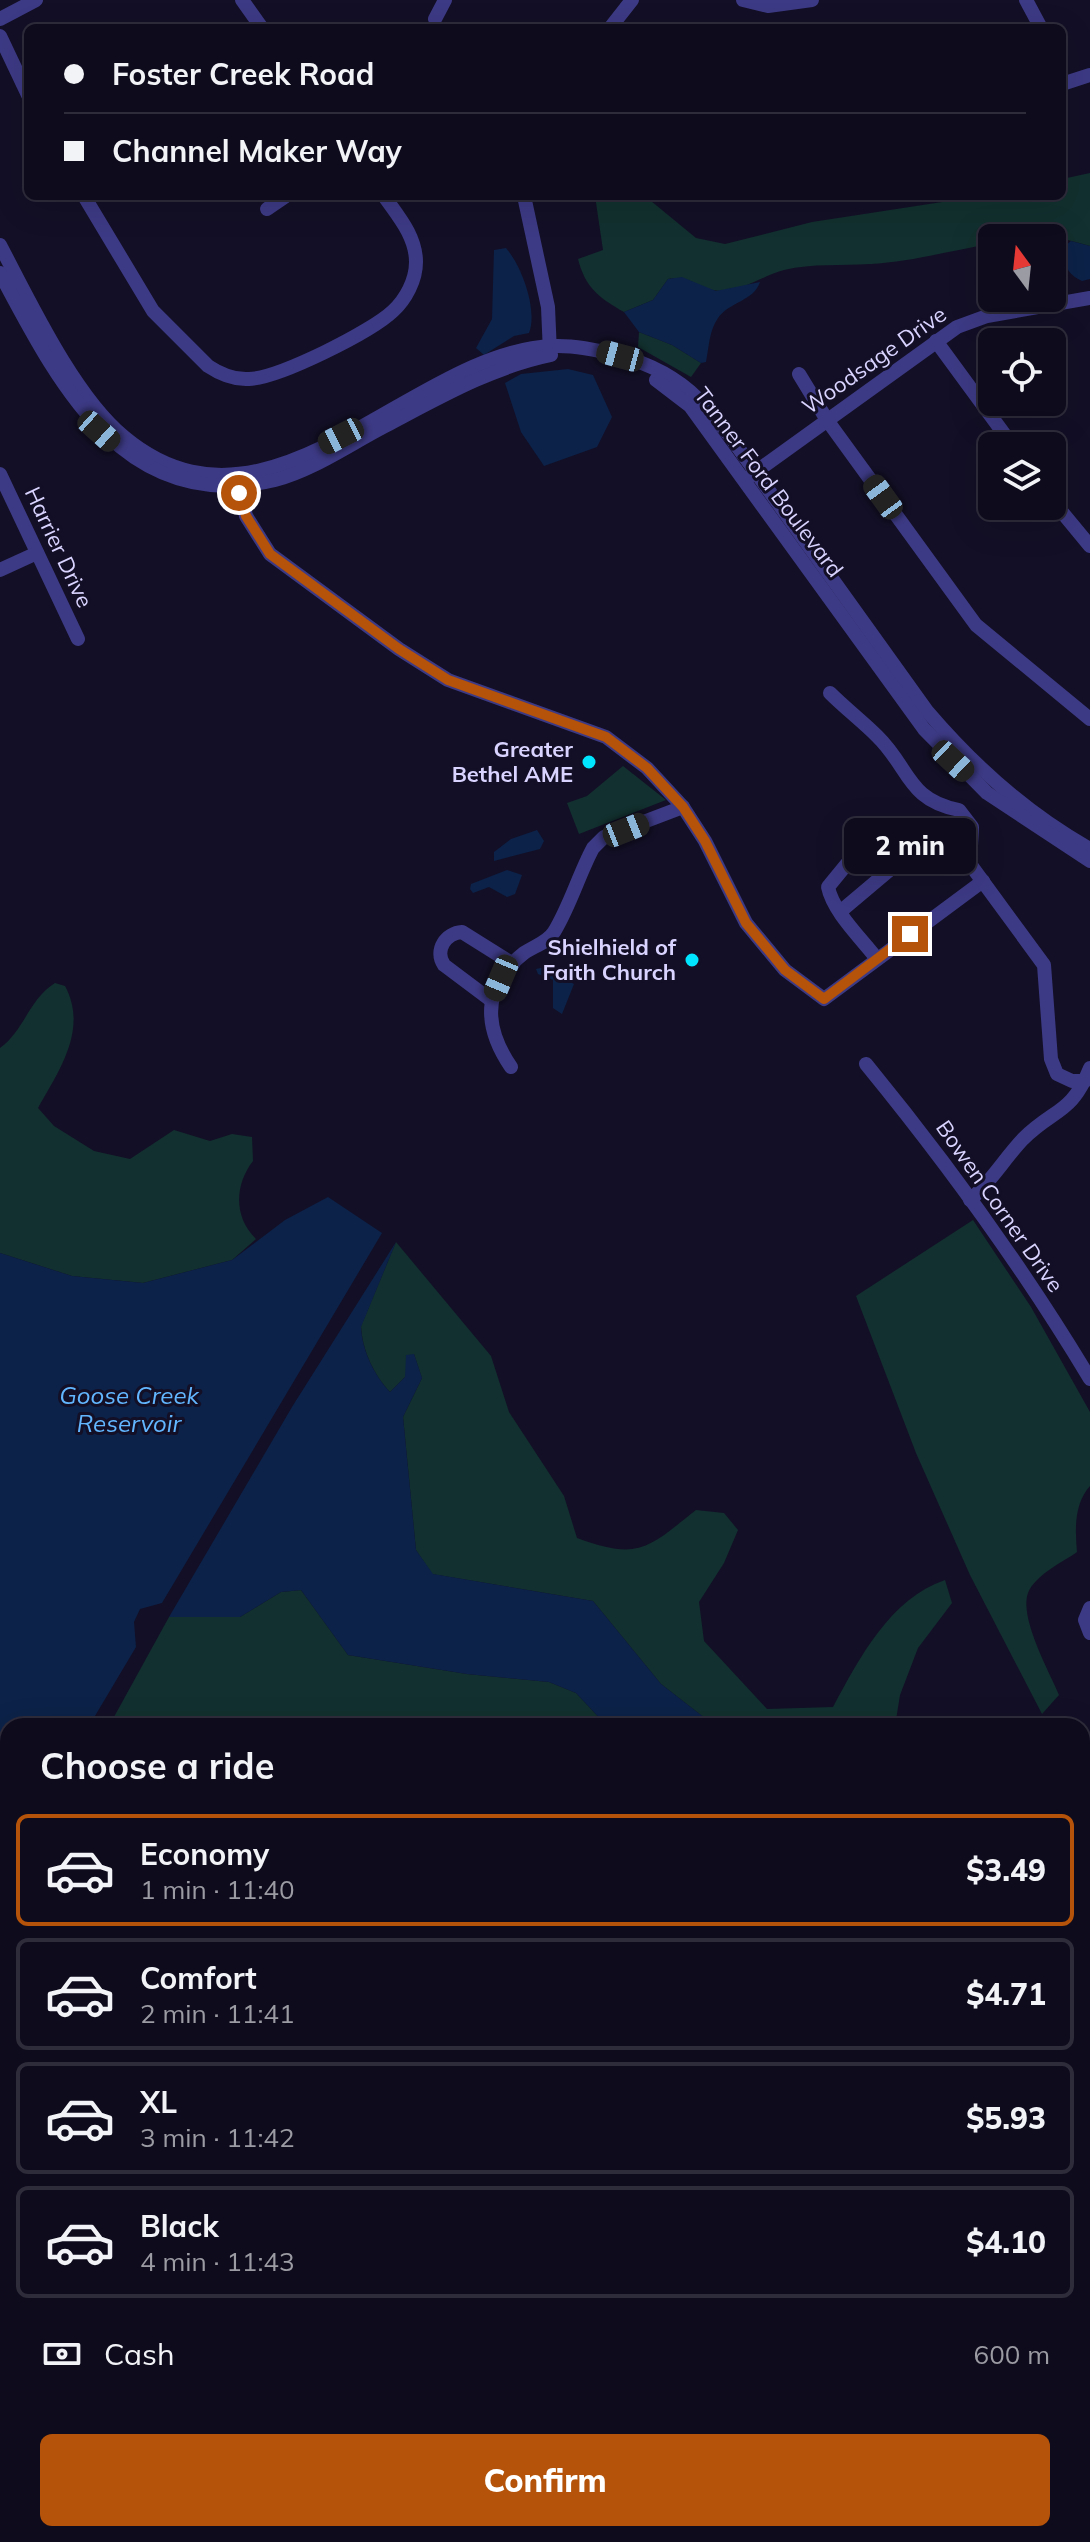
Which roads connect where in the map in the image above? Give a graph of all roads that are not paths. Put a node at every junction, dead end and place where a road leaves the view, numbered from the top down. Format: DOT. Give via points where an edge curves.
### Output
graph roads {
  1 [pos="36,0"];
  2 [pos="242,0"];
  3 [pos="445,0"];
  4 [pos="632,0"];
  5 [pos="743,0"];
  6 [pos="812,0"];
  7 [pos="1026,0"];
  8 [pos="0,19"];
  9 [pos="435,19"];
  10 [pos="259,24"];
  11 [pos="613,24"];
  12 [pos="1039,24"];
  13 [pos="0,36"];
  14 [pos="1090,75"];
  15 [pos="1066,83"];
  16 [pos="24,87"];
  17 [pos="86,200"];
  18 [pos="280,200"];
  19 [pos="386,200"];
  20 [pos="525,200"];
  21 [pos="267,209"];
  22 [pos="0,245"];
  23 [pos="0,273"];
  24 [pos="1090,298"];
  25 [pos="936,341"];
  26 [pos="551,350"];
  27 [pos="799,374"];
  28 [pos="827,420"];
  29 [pos="1003,432"];
  30 [pos="0,474"];
  31 [pos="750,476"];
  32 [pos="238,480"];
  33 [pos="1066,517"];
  34 [pos="1090,546"];
  35 [pos="37,553"];
  36 [pos="0,570"];
  37 [pos="78,639"];
  38 [pos="830,693"];
  39 [pos="1090,719"];
  40 [pos="683,807"];
  41 [pos="1090,849"];
  42 [pos="1090,861"];
  43 [pos="983,881"];
  44 [pos="841,911"];
  45 [pos="877,959"];
  46 [pos="513,964"];
  47 [pos="492,1001"];
  48 [pos="866,1064"];
  49 [pos="511,1067"];
  50 [pos="1087,1074"];
  51 [pos="970,1200"];
  52 [pos="1090,1379"];
  53 [pos="1090,1608"];
  54 [pos="1090,1633"];
  1 -- 8 [label="street"];
  2 -- 10 [label="street"];
  3 -- 9 [label="street"];
  4 -- 11 [label="street"];
  5 -- 6 [label="street" via="768,6"];
  7 -- 12 [label="street"];
  13 -- 16 [label="street"];
  14 -- 15 [label="street"];
  17 -- 19 [label="street" via="153,311 208,366 247,379 278,373 381,321 405,296 416,263 412,242"];
  18 -- 21 [label="street"];
  20 -- 26 [label="street" via="548,307"];
  22 -- 32 [label="street" via="52,338 107,420 151,455 180,468"];
  23 -- 32 [label="street" via="72,394 120,450 169,476 198,483"];
  24 -- 25 [label="street, Woodsage Drive" via="987,316"];
  25 -- 28 [label="street, Woodsage Drive"];
  25 -- 29 [label="street"];
  26 -- 31 [label="street, Tanner Ford Boulevard" via="603,351 671,378 697,398"];
  26 -- 32 [label="street, Tanner Ford Boulevard" via="504,356 475,368 287,464"];
  27 -- 28 [label="street"];
  28 -- 31 [label="street, Woodsage Drive"];
  28 -- 39 [label="street" via="976,625"];
  30 -- 35 [label="street, Harrier Drive"];
  31 -- 41 [label="street, Tanner Ford Boulevard" via="950,739 1004,790"];
  31 -- 42 [label="street, Tanner Ford Boulevard" via="894,689 953,761 987,793"];
  32 -- 40 [label="street" via="246,516 270,554 399,649 448,680 606,737 647,768"];
  33 -- 34 [label="street"];
  35 -- 36 [label="street"];
  35 -- 37 [label="street, Harrier Drive"];
  38 -- 43 [label="street" via="879,737 926,798 959,810 966,818 972,827 970,864"];
  40 -- 45 [label="street" via="746,923 785,970 825,1003"];
  40 -- 46 [label="street" via="604,837 593,848 553,933"];
  43 -- 45 [label="street"];
  43 -- 50 [label="street" via="1044,965 1051,1059 1057,1074 1072,1081"];
  44 -- 44 [label="street" via="828,887 864,843 873,840 892,868"];
  44 -- 45 [label="street"];
  46 -- 47 [label="street"];
  46 -- 47 [label="street" via="462,932 441,947 444,965"];
  47 -- 49 [label="street" via="489,1026"];
  48 -- 51 [label="street, Bowen Corner Drive"];
  50 -- 51 [label="street" via="1067,1109 1030,1133"];
  51 -- 52 [label="street, Bowen Corner Drive"];
  53 -- 54 [label="street" via="1085,1620"];
}
